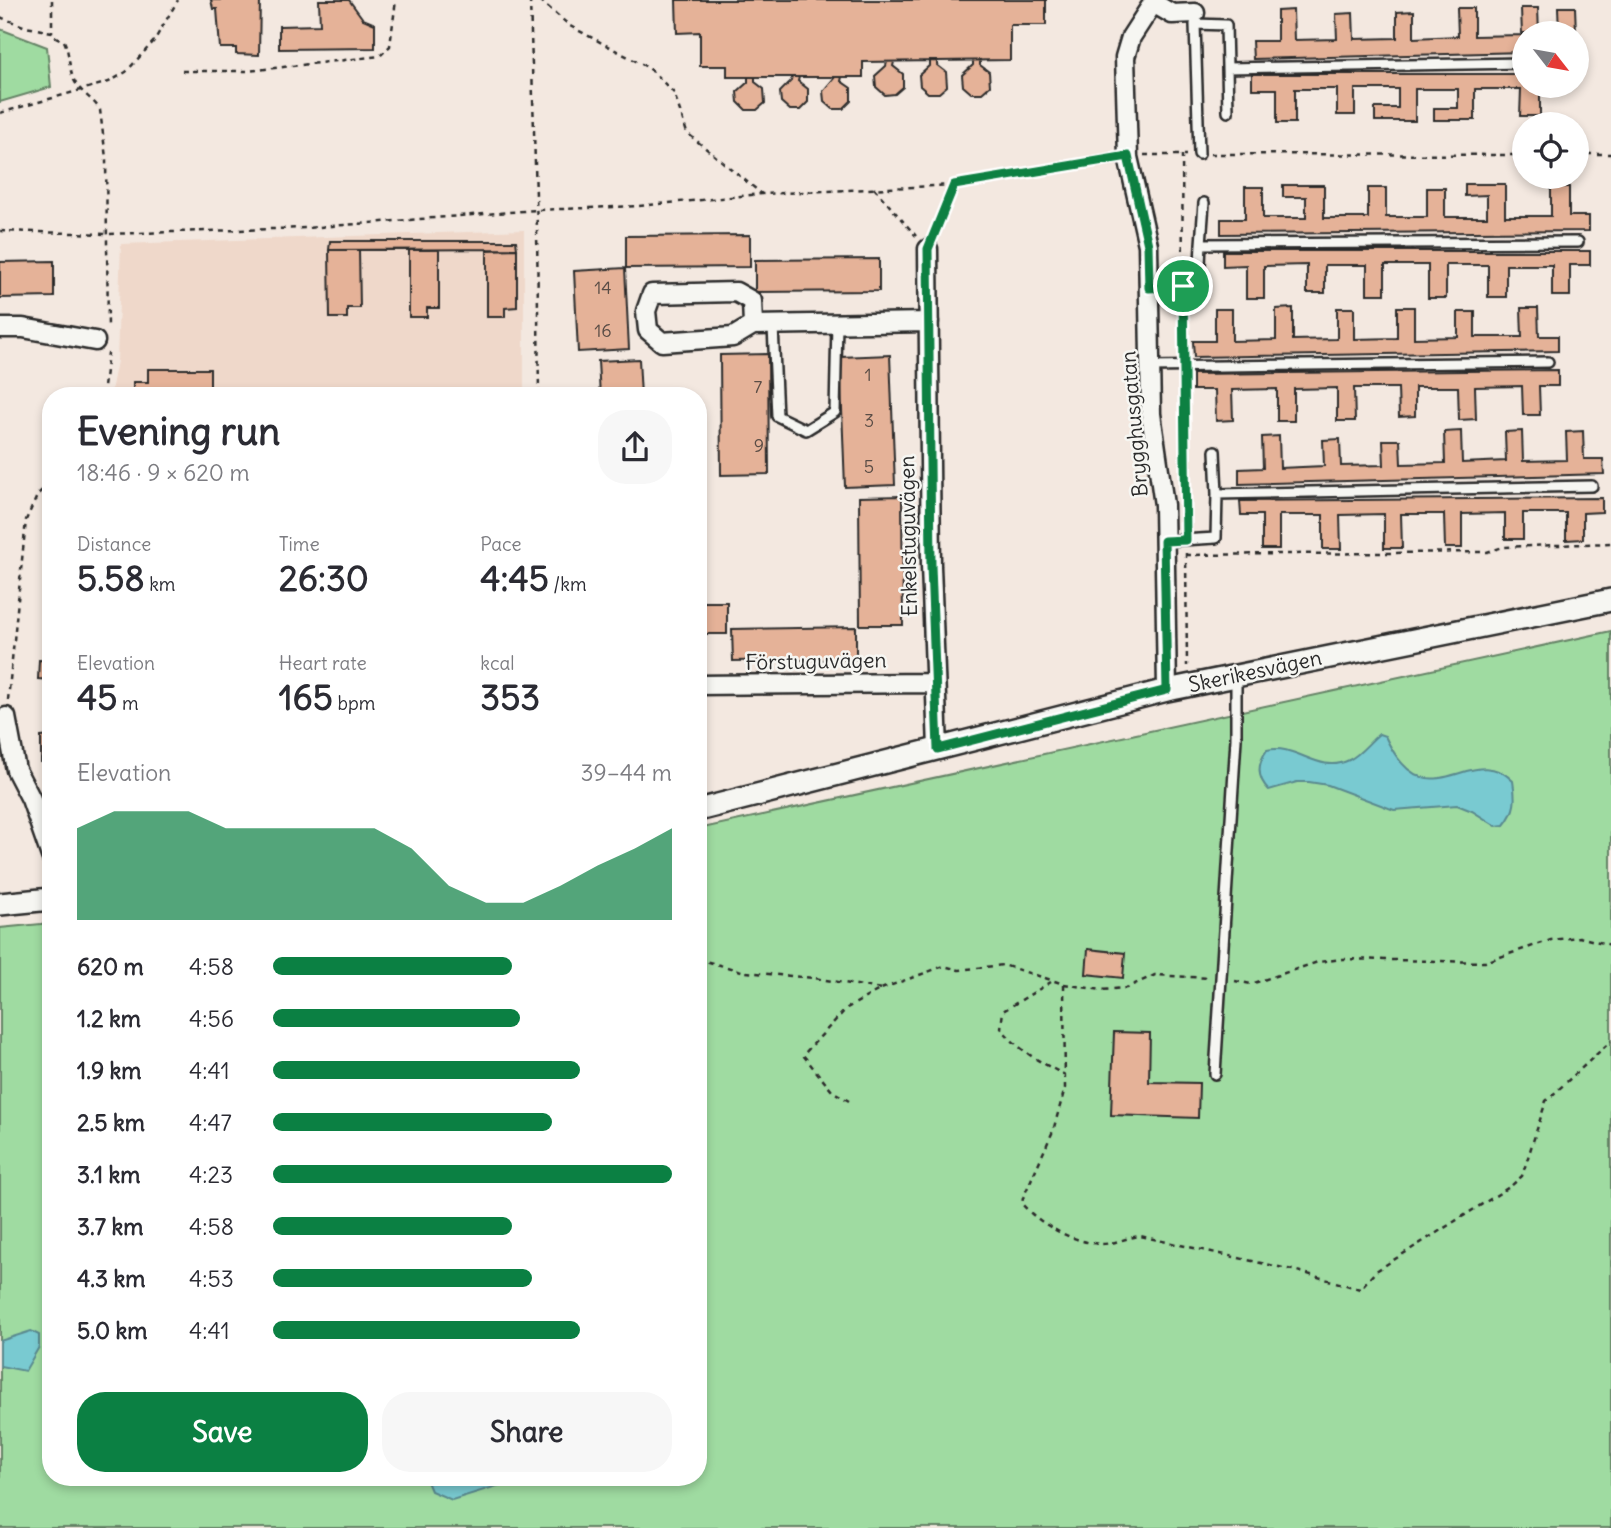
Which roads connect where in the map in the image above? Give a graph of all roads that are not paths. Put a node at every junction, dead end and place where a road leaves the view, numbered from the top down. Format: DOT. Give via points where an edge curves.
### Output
graph roads {
  1 [pos="1155,2"];
  2 [pos="1195,12"];
  3 [pos="1512,63"];
  4 [pos="1227,68"];
  5 [pos="1228,112"];
  6 [pos="1199,155"];
  7 [pos="1204,203"];
  8 [pos="1578,242"];
  9 [pos="1201,244"];
  10 [pos="928,249"];
  11 [pos="1149,288"];
  12 [pos="929,322"];
  13 [pos="837,323"];
  14 [pos="753,325"];
  15 [pos="773,326"];
  16 [pos="0,328"];
  17 [pos="104,339"];
  18 [pos="1548,362"];
  19 [pos="1150,367"];
  20 [pos="1215,452"];
  21 [pos="1592,486"];
  22 [pos="1217,494"];
  23 [pos="1164,541"];
  24 [pos="1611,600"];
  25 [pos="1237,674"];
  26 [pos="933,683"];
  27 [pos="707,685"];
  28 [pos="1167,690"];
  29 [pos="6,717"];
  30 [pos="938,749"];
  31 [pos="707,808"];
  32 [pos="42,830"];
  33 [pos="42,900"];
  34 [pos="0,904"];
  35 [pos="1215,1074"];
  1 -- 2 [label="street" via="1172,14"];
  1 -- 11 [label="street, Brygghusgatan" via="1131,37 1125,57 1128,156 1148,245"];
  2 -- 4 [label="lane" via="1226,24"];
  2 -- 6 [label="lane"];
  3 -- 4 [label="lane"];
  4 -- 5 [label="lane"];
  7 -- 9 [label="lane"];
  8 -- 9 [label="lane"];
  9 -- 11 [label="lane" via="1199,285"];
  10 -- 12 [label="street, Enkelstuguvägen"];
  11 -- 19 [label="street, Brygghusgatan"];
  12 -- 13 [label="street"];
  12 -- 26 [label="street, Enkelstuguvägen"];
  13 -- 15 [label="street"];
  13 -- 15 [label="lane" via="835,412 806,430 777,416"];
  14 -- 14 [label="street" via="733,337 662,342 648,330 646,311 652,294 736,292 752,301"];
  14 -- 15 [label="street"];
  16 -- 17 [label="street"];
  18 -- 19 [label="lane"];
  19 -- 23 [label="street, Brygghusgatan"];
  20 -- 22 [label="lane"];
  21 -- 22 [label="lane"];
  22 -- 23 [label="lane" via="1216,538"];
  23 -- 28 [label="street, Brygghusgatan"];
  24 -- 25 [label="street, Skerikesvägen"];
  25 -- 28 [label="street, Skerikesvägen"];
  25 -- 35 [label="lane"];
  26 -- 27 [label="street, Förstuguvägen"];
  26 -- 30 [label="street, Enkelstuguvägen"];
  28 -- 30 [label="street, Skerikesvägen"];
  29 -- 32 [label="street" via="16,770"];
  30 -- 31 [label="street, Skerikesvägen"];
  33 -- 34 [label="street"];
}
